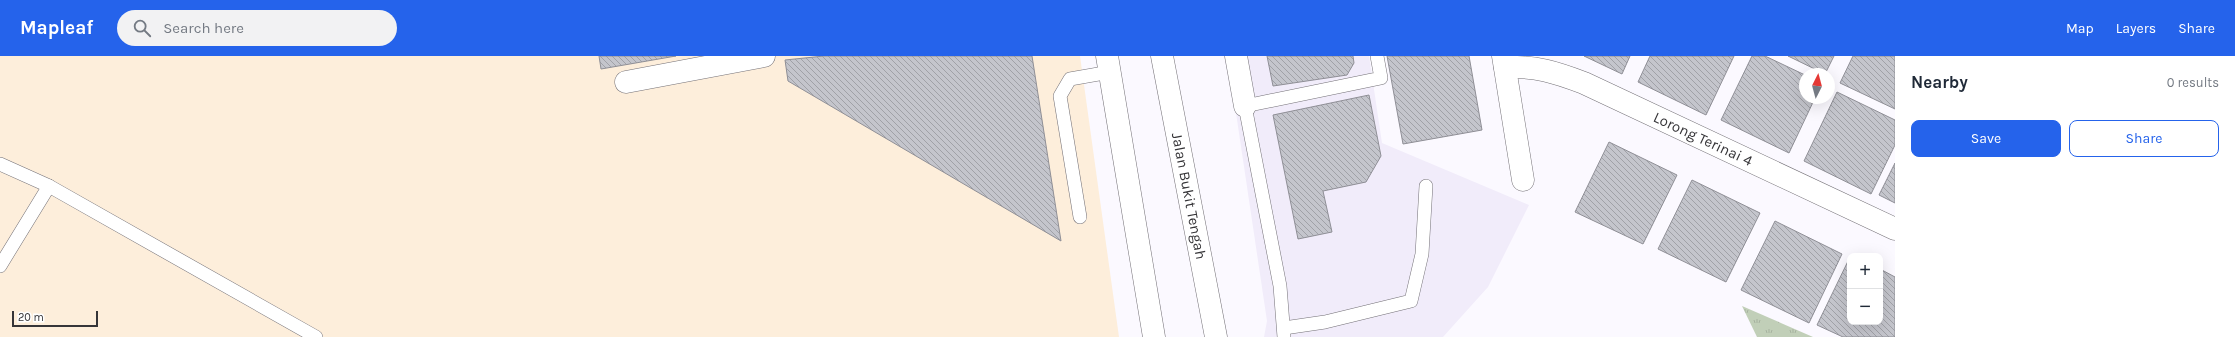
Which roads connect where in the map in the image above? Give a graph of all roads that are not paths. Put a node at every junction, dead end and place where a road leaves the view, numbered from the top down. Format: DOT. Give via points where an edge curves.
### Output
graph roads {
  1 [pos="764,56"];
  2 [pos="1162,56"];
  3 [pos="1236,56"];
  4 [pos="1376,56"];
  5 [pos="1504,61"];
  6 [pos="1532,61"];
  7 [pos="1109,64"];
  8 [pos="626,82"];
  9 [pos="1245,106"];
  10 [pos="0,164"];
  11 [pos="1523,180"];
  12 [pos="49,186"];
  13 [pos="1426,186"];
  14 [pos="1080,216"];
  15 [pos="1895,229"];
  16 [pos="0,266"];
  17 [pos="1284,332"];
  18 [pos="316,337"];
  19 [pos="1154,337"];
  20 [pos="1216,337"];
  1 -- 8 [label="main road"];
  2 -- 20 [label="main road, Jalan Bukit Tengah"];
  3 -- 9 [label="main road"];
  4 -- 9 [label="lane" via="1381,78"];
  5 -- 6 [label="main road, Lorong Terinai 4"];
  5 -- 11 [label="main road"];
  6 -- 15 [label="main road, Lorong Terinai 4"];
  7 -- 14 [label="lane" via="1070,79 1060,96"];
  7 -- 19 [label="main road"];
  9 -- 17 [label="lane" via="1280,286"];
  10 -- 12 [label="lane"];
  12 -- 16 [label="lane"];
  12 -- 18 [label="lane"];
  13 -- 17 [label="lane" via="1422,254 1411,301"];
}
